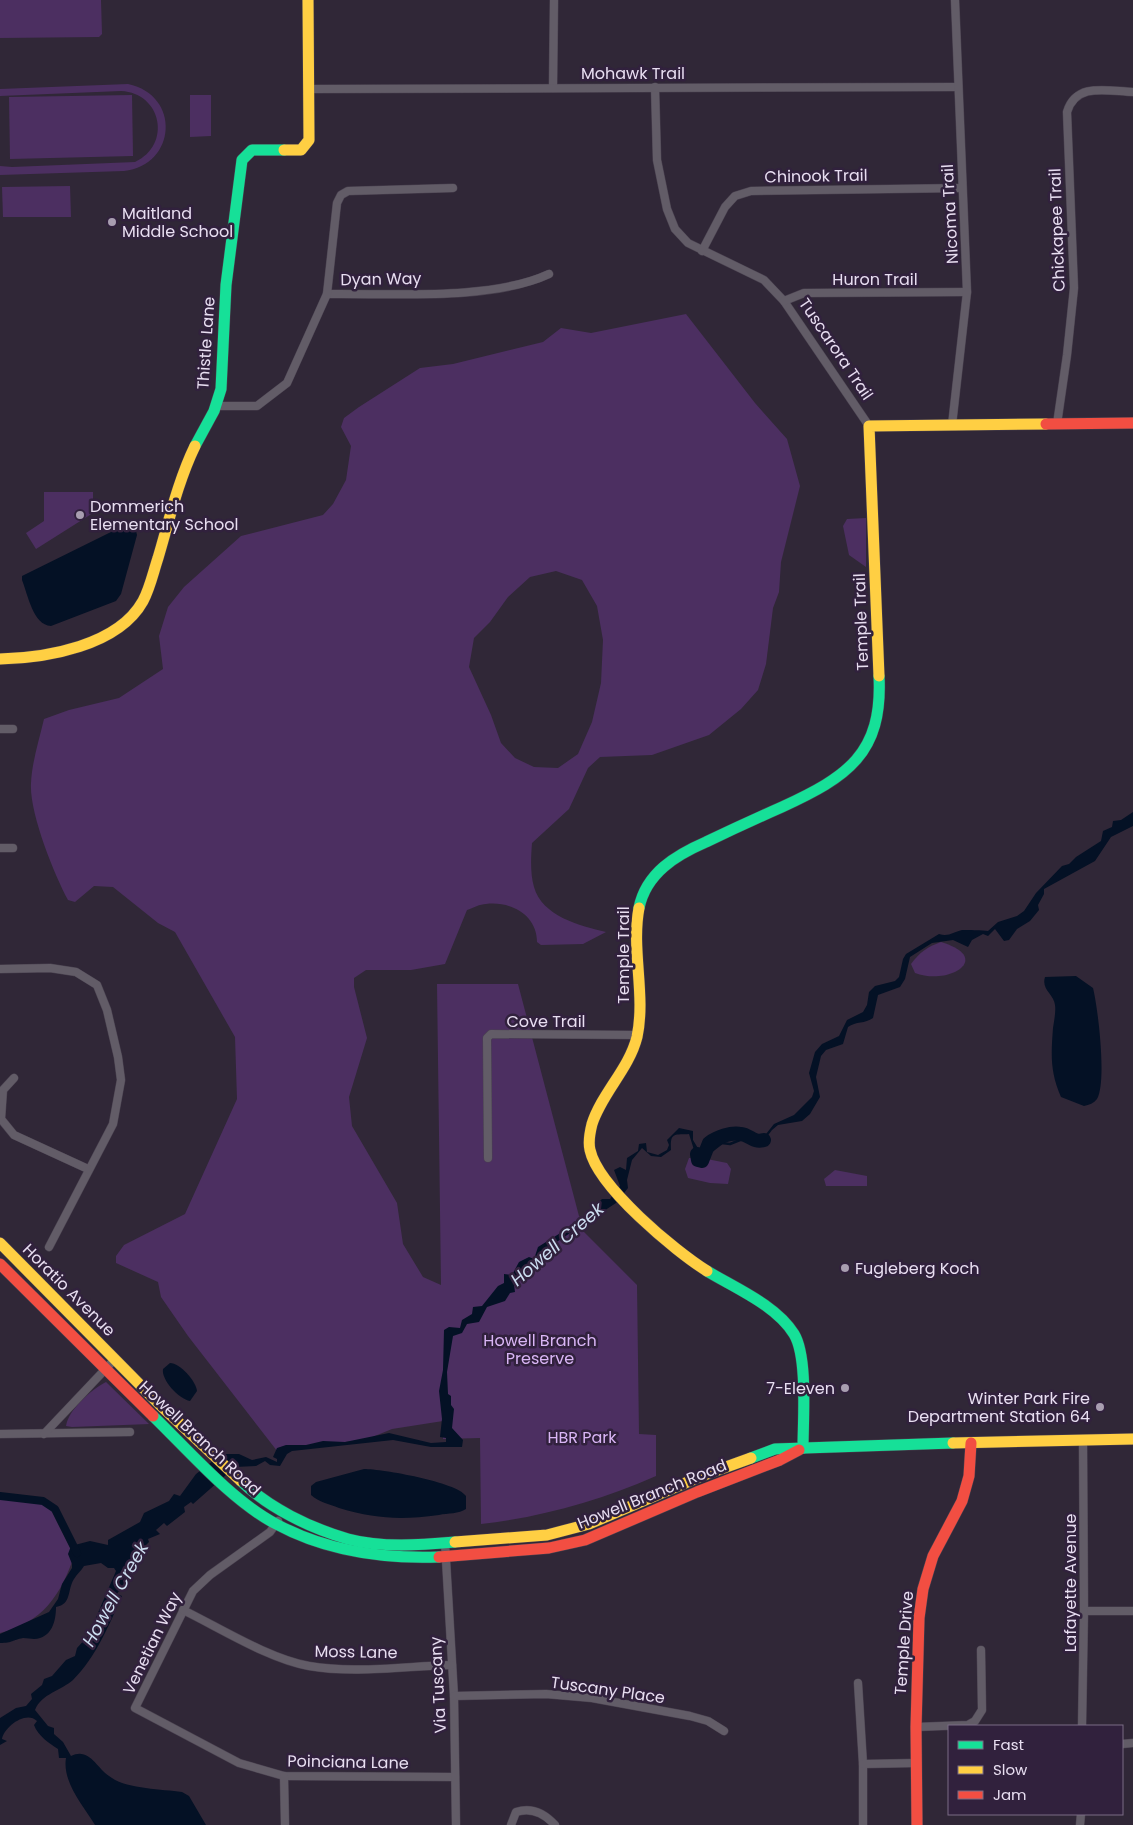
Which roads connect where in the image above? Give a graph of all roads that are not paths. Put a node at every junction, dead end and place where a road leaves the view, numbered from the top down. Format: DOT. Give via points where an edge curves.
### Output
graph roads {
  1 [pos="308,0"];
  2 [pos="554,0"];
  3 [pos="955,0"];
  4 [pos="655,87"];
  5 [pos="958,87"];
  6 [pos="553,88"];
  7 [pos="309,90"];
  8 [pos="1133,92"];
  9 [pos="453,188"];
  10 [pos="962,188"];
  11 [pos="702,251"];
  12 [pos="549,274"];
  13 [pos="967,292"];
  14 [pos="327,294"];
  15 [pos="784,301"];
  16 [pos="217,406"];
  17 [pos="1133,423"];
  18 [pos="1057,424"];
  19 [pos="952,425"];
  20 [pos="869,426"];
  21 [pos="0,660"];
  22 [pos="0,729"];
  23 [pos="13,729"];
  24 [pos="0,848"];
  25 [pos="13,848"];
  26 [pos="0,969"];
  27 [pos="637,1035"];
  28 [pos="14,1078"];
  29 [pos="488,1158"];
  30 [pos="88,1168"];
  31 [pos="0,1243"];
  32 [pos="49,1247"];
  33 [pos="0,1264"];
  34 [pos="115,1359"];
  35 [pos="104,1370"];
  36 [pos="130,1432"];
  37 [pos="0,1434"];
  38 [pos="44,1434"];
  39 [pos="1133,1439"];
  40 [pos="1083,1440"];
  41 [pos="971,1443"];
  42 [pos="803,1448"];
  43 [pos="283,1512"];
  44 [pos="276,1524"];
  45 [pos="445,1543"];
  46 [pos="446,1557"];
  47 [pos="183,1610"];
  48 [pos="1133,1611"];
  49 [pos="1084,1612"];
  50 [pos="981,1650"];
  51 [pos="452,1665"];
  52 [pos="858,1683"];
  53 [pos="454,1696"];
  54 [pos="135,1708"];
  55 [pos="968,1725"];
  56 [pos="1082,1725"];
  57 [pos="948,1726"];
  58 [pos="916,1727"];
  59 [pos="724,1731"];
  60 [pos="916,1763"];
  61 [pos="863,1764"];
  62 [pos="284,1776"];
  63 [pos="455,1777"];
  64 [pos="285,1825"];
  65 [pos="456,1825"];
  66 [pos="511,1825"];
  67 [pos="555,1825"];
  68 [pos="863,1825"];
  69 [pos="917,1825"];
  1 -- 7 [label="street, Thistle Lane"];
  2 -- 6 [label="street"];
  3 -- 5 [label="street, Nicoma Trail"];
  4 -- 5 [label="street, Mohawk Trail"];
  4 -- 6 [label="street, Mohawk Trail"];
  4 -- 11 [label="street, Tuscarora Trail" via="656,160 667,210 675,229 688,243"];
  5 -- 10 [label="street, Nicoma Trail"];
  6 -- 7 [label="street, Mohawk Trail"];
  7 -- 16 [label="street, Thistle Lane" via="309,140 305,147 252,150 242,160 226,285 223,376"];
  8 -- 18 [label="street, Chickapee Trail" via="1091,91 1078,94 1070,101 1066,112 1074,288"];
  9 -- 14 [label="street" via="348,191 341,196 337,203"];
  10 -- 11 [label="street, Chinook Trail" via="751,191 735,196 725,207"];
  10 -- 13 [label="street, Nicoma Trail"];
  11 -- 15 [label="street, Tuscarora Trail" via="764,280"];
  12 -- 14 [label="street, Dyan Way" via="534,281 474,292"];
  13 -- 15 [label="street, Huron Trail" via="804,293"];
  13 -- 19 [label="street, Nicoma Trail"];
  14 -- 16 [label="street, Dyan Way" via="287,383 257,406"];
  15 -- 20 [label="street, Tuscarora Trail"];
  16 -- 21 [label="street, Thistle Lane" via="184,471 150,583 139,606 117,627 90,642 21,660"];
  17 -- 18 [label="street, Tuscarora Trail"];
  18 -- 19 [label="street, Tuscarora Trail"];
  19 -- 20 [label="street, Tuscarora Trail"];
  20 -- 27 [label="street, Temple Trail" via="880,690 876,728 861,756 836,780 683,852 662,865 650,879 637,908"];
  22 -- 23 [label="street"];
  24 -- 25 [label="street"];
  26 -- 30 [label="street" via="50,968 76,972 96,985 107,1010 121,1080 113,1124"];
  27 -- 29 [label="street, Cove Trail" via="492,1034 487,1038"];
  27 -- 42 [label="street, Temple Trail" via="628,1059 600,1107 590,1136 594,1163 676,1250 764,1306 794,1334 800,1353"];
  28 -- 30 [label="street" via="3,1090 0,1119 14,1135"];
  30 -- 32 [label="street"];
  31 -- 34 [label="street, Horatio Avenue"];
  33 -- 35 [label="street, Horatio Avenue"];
  34 -- 35 [label="street"];
  34 -- 43 [label="street, Howell Branch Road" via="235,1477 256,1496"];
  35 -- 38 [label="street"];
  35 -- 44 [label="street, Howell Branch Road" via="226,1488"];
  36 -- 38 [label="street"];
  37 -- 38 [label="street"];
  39 -- 40 [label="street, Howell Branch Road"];
  40 -- 41 [label="street, Howell Branch Road"];
  40 -- 49 [label="street, Lafayette Avenue"];
  41 -- 42 [label="street, Howell Branch Road"];
  41 -- 58 [label="street, Temple Drive" via="969,1476 962,1501 933,1556 923,1589 919,1618"];
  42 -- 45 [label="street, Howell Branch Road" via="775,1449 589,1524 548,1535"];
  42 -- 46 [label="street, Howell Branch Road" via="585,1540 549,1548"];
  43 -- 44 [label="street, Venetian Way"];
  43 -- 45 [label="street, Howell Branch Road" via="348,1539 380,1544"];
  44 -- 46 [label="street, Howell Branch Road" via="343,1550 410,1558"];
  44 -- 47 [label="street, Venetian Way" via="270,1532 210,1575 193,1591"];
  45 -- 46 [label="street, Via Tuscany"];
  46 -- 51 [label="street, Via Tuscany"];
  47 -- 51 [label="street, Moss Lane" via="282,1658 308,1666 332,1669"];
  47 -- 54 [label="street, Venetian Way"];
  48 -- 49 [label="street"];
  49 -- 56 [label="street, Lafayette Avenue"];
  50 -- 55 [label="street" via="982,1710"];
  51 -- 53 [label="street, Via Tuscany"];
  52 -- 61 [label="street"];
  53 -- 59 [label="street, Tuscany Place" via="546,1694 592,1698 690,1716 708,1721"];
  53 -- 63 [label="street, Via Tuscany"];
  54 -- 62 [label="street, Poinciana Lane" via="240,1763"];
  57 -- 58 [label="street"];
  58 -- 60 [label="street, Temple Drive"];
  60 -- 61 [label="street"];
  60 -- 69 [label="street, Temple Drive"];
  61 -- 68 [label="street"];
  62 -- 63 [label="street, Poinciana Lane"];
  62 -- 64 [label="street"];
  63 -- 65 [label="street, Via Tuscany"];
  66 -- 67 [label="street" via="516,1812 534,1810"];
}
